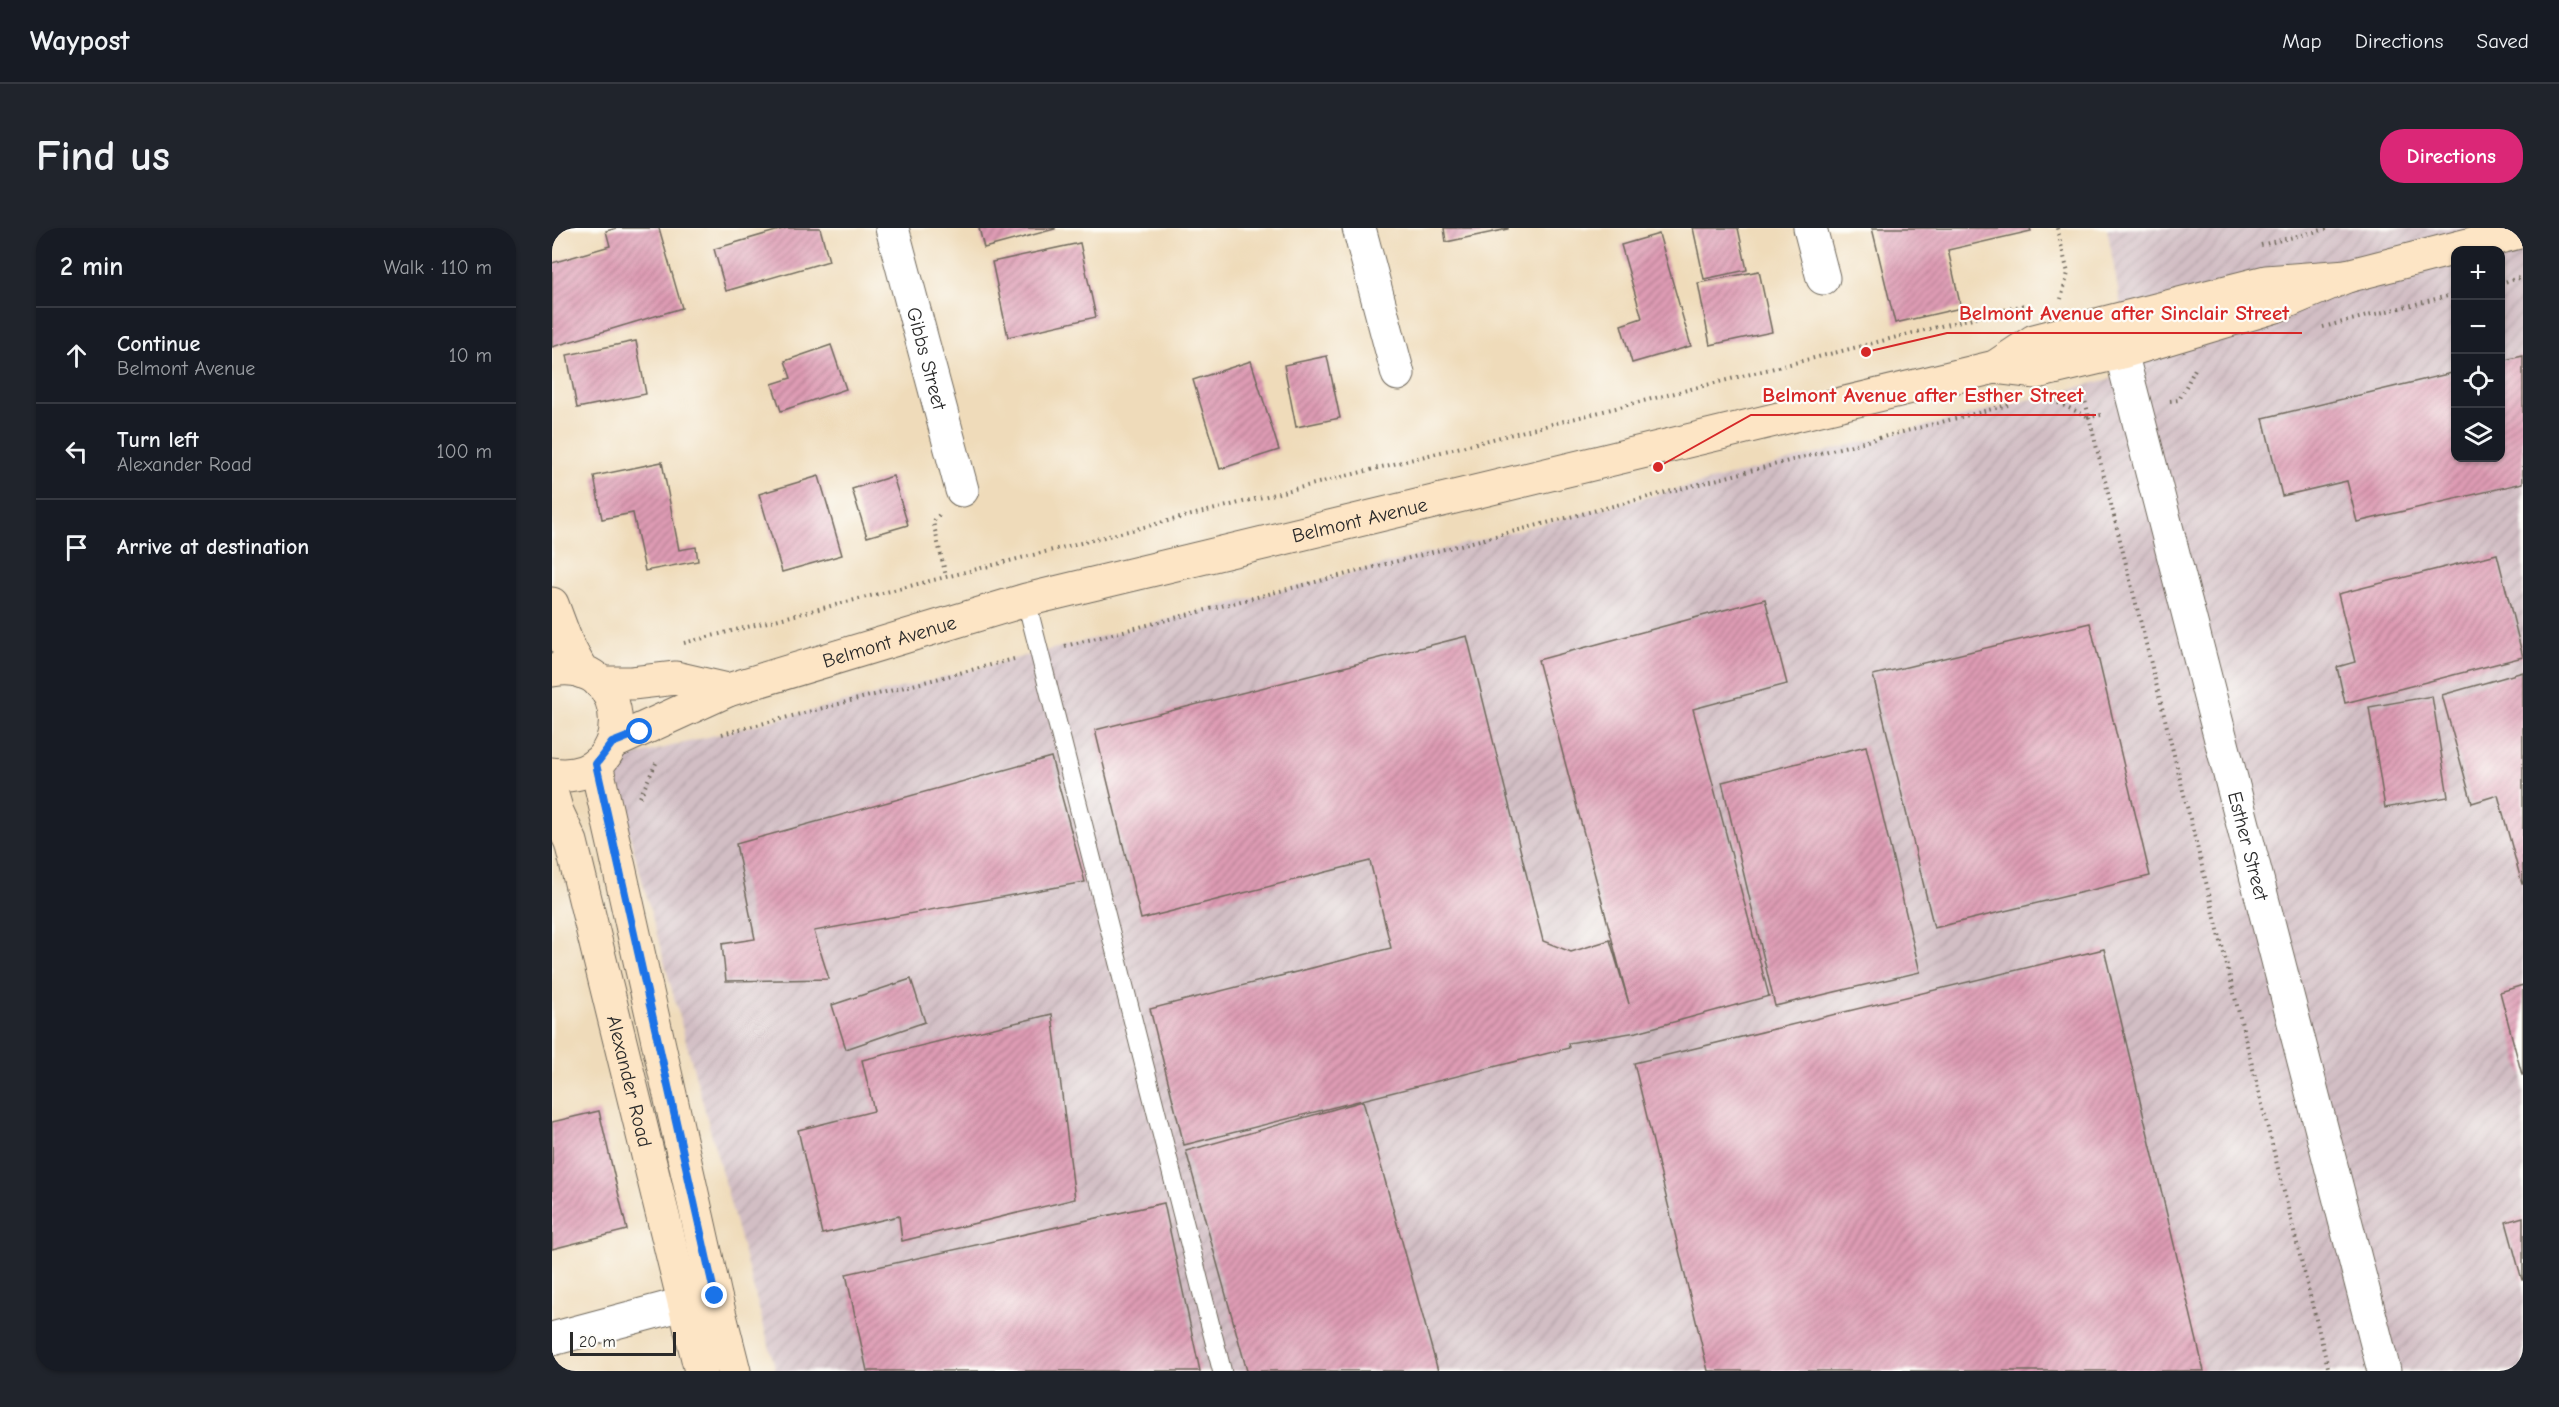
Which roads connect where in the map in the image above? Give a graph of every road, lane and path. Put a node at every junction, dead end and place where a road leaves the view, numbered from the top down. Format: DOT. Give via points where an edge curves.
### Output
graph roads {
  1 [pos="892,228"];
  2 [pos="1359,228"];
  3 [pos="1809,228"];
  4 [pos="2057,228"];
  5 [pos="2330,228"];
  6 [pos="2523,231"];
  7 [pos="2251,248"];
  8 [pos="2523,277"];
  9 [pos="1823,278"];
  10 [pos="2505,282"];
  11 [pos="2071,293"];
  12 [pos="2060,296"];
  13 [pos="2025,305"];
  14 [pos="2118,337"];
  15 [pos="2072,348"];
  16 [pos="1398,374"];
  17 [pos="2052,400"];
  18 [pos="2020,402"];
  19 [pos="962,490"];
  20 [pos="946,576"];
  21 [pos="1026,600"];
  22 [pos="552,604"];
  23 [pos="675,645"];
  24 [pos="1039,652"];
  25 [pos="578,675"];
  26 [pos="728,690"];
  27 [pos="720,734"];
  28 [pos="604,754"];
  29 [pos="552,774"];
  30 [pos="552,795"];
  31 [pos="699,1300"];
  32 [pos="552,1339"];
  33 [pos="701,1371"];
  34 [pos="734,1371"];
  35 [pos="1222,1371"];
  36 [pos="2384,1371"];
  1 -- 19 [label="street, Gibbs Street"];
  2 -- 16 [label="street"];
  3 -- 9 [label="street"];
  4 -- 12 [label="path" via="2068,273"];
  5 -- 7 [label="path"];
  6 -- 14 [label="main road, Belmont Avenue" via="2347,276 2276,306"];
  8 -- 10 [label="path"];
  11 -- 12 [label="path"];
  12 -- 15 [label="path"];
  13 -- 20 [label="path"];
  14 -- 15 [label="main road, Belmont Avenue"];
  14 -- 36 [label="street, Esther Street"];
  15 -- 17 [label="path" via="2089,417"];
  15 -- 21 [label="main road, Belmont Avenue" via="2037,372 1995,367"];
  18 -- 24 [label="path"];
  19 -- 20 [label="path" via="933,522"];
  20 -- 23 [label="path"];
  21 -- 24 [label="lane"];
  21 -- 26 [label="main road, Belmont Avenue"];
  22 -- 25 [label="main road"];
  24 -- 27 [label="path"];
  24 -- 35 [label="lane"];
  25 -- 26 [label="main road, Belmont Avenue" via="632,683 676,678"];
  25 -- 28 [label="main road" via="610,695 616,711 616,727"];
  26 -- 28 [label="main road, Belmont Avenue"];
  28 -- 29 [label="main road, Belmont Avenue" via="581,773"];
  28 -- 31 [label="main road, Alexander Road"];
  30 -- 31 [label="main road, Alexander Road" via="571,842"];
  31 -- 32 [label="street"];
  31 -- 33 [label="main road, Alexander Road"];
  31 -- 34 [label="main road, Alexander Road"];
}
